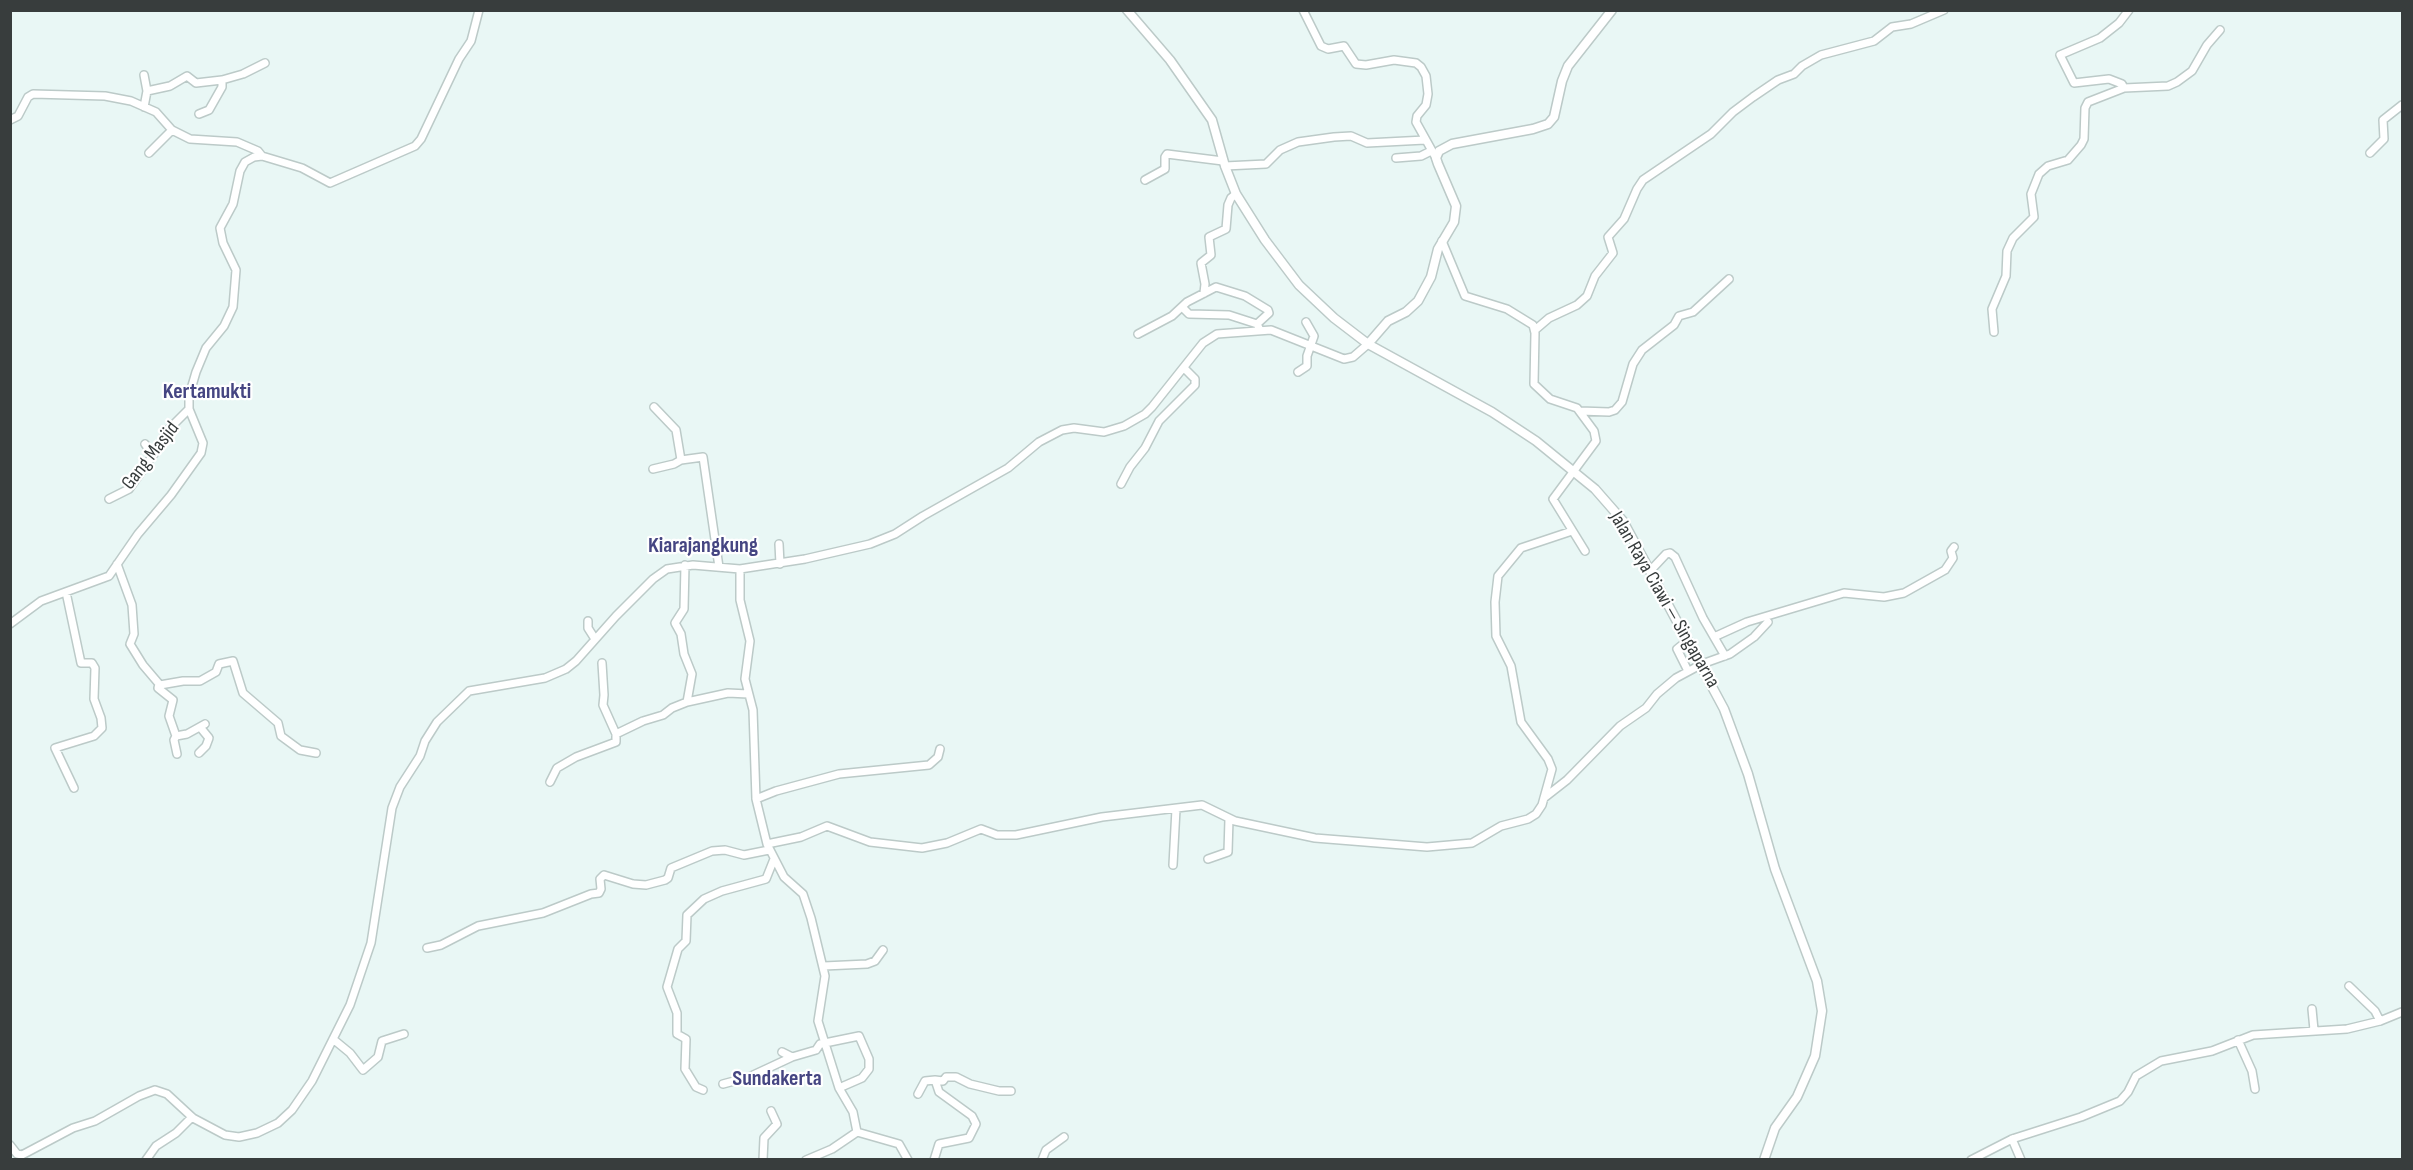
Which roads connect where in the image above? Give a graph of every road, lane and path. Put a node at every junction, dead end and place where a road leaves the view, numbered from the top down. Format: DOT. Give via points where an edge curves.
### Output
graph roads {
  1 [pos="479,10"];
  2 [pos="1127,10"];
  3 [pos="1303,10"];
  4 [pos="1612,10"];
  5 [pos="1944,10"];
  6 [pos="2129,10"];
  7 [pos="2220,30"];
  8 [pos="265,63"];
  9 [pos="144,75"];
  10 [pos="222,80"];
  11 [pos="2124,88"];
  12 [pos="147,91"];
  13 [pos="2403,105"];
  14 [pos="144,107"];
  15 [pos="199,114"];
  16 [pos="10,120"];
  17 [pos="172,130"];
  18 [pos="1425,140"];
  19 [pos="149,153"];
  20 [pos="2370,153"];
  21 [pos="1434,154"];
  22 [pos="262,156"];
  23 [pos="1396,158"];
  24 [pos="1224,164"];
  25 [pos="1145,180"];
  26 [pos="1236,194"];
  27 [pos="1442,241"];
  28 [pos="1729,279"];
  29 [pos="1204,293"];
  30 [pos="1182,307"];
  31 [pos="1305,322"];
  32 [pos="1258,327"];
  33 [pos="1535,330"];
  34 [pos="1994,332"];
  35 [pos="1138,334"];
  36 [pos="1368,344"];
  37 [pos="1312,346"];
  38 [pos="1184,368"];
  39 [pos="1298,372"];
  40 [pos="654,407"];
  41 [pos="189,409"];
  42 [pos="1580,411"];
  43 [pos="145,444"];
  44 [pos="153,454"];
  45 [pos="681,460"];
  46 [pos="653,469"];
  47 [pos="1574,472"];
  48 [pos="1121,484"];
  49 [pos="109,500"];
  50 [pos="1572,531"];
  51 [pos="779,544"];
  52 [pos="1954,547"];
  53 [pos="1585,551"];
  54 [pos="117,564"];
  55 [pos="780,564"];
  56 [pos="685,565"];
  57 [pos="719,567"];
  58 [pos="740,569"];
  59 [pos="1650,571"];
  60 [pos="66,592"];
  61 [pos="588,621"];
  62 [pos="1768,622"];
  63 [pos="10,624"];
  64 [pos="1714,637"];
  65 [pos="595,639"];
  66 [pos="1688,640"];
  67 [pos="1725,656"];
  68 [pos="602,663"];
  69 [pos="1702,664"];
  70 [pos="1688,671"];
  71 [pos="159,684"];
  72 [pos="748,694"];
  73 [pos="687,702"];
  74 [pos="616,734"];
  75 [pos="176,736"];
  76 [pos="940,749"];
  77 [pos="199,753"];
  78 [pos="316,753"];
  79 [pos="177,754"];
  80 [pos="550,782"];
  81 [pos="74,788"];
  82 [pos="1544,798"];
  83 [pos="756,799"];
  84 [pos="1176,809"];
  85 [pos="1229,819"];
  86 [pos="768,847"];
  87 [pos="774,859"];
  88 [pos="1208,859"];
  89 [pos="1173,864"];
  90 [pos="427,948"];
  91 [pos="883,950"];
  92 [pos="824,966"];
  93 [pos="2349,986"];
  94 [pos="2312,1009"];
  95 [pos="2403,1012"];
  96 [pos="2380,1021"];
  97 [pos="2314,1030"];
  98 [pos="404,1034"];
  99 [pos="333,1039"];
  100 [pos="2238,1040"];
  101 [pos="825,1043"];
  102 [pos="782,1052"];
  103 [pos="792,1057"];
  104 [pos="935,1080"];
  105 [pos="723,1084"];
  106 [pos="838,1088"];
  107 [pos="2254,1089"];
  108 [pos="703,1090"];
  109 [pos="1011,1091"];
  110 [pos="918,1094"];
  111 [pos="771,1111"];
  112 [pos="192,1117"];
  113 [pos="858,1132"];
  114 [pos="1064,1137"];
  115 [pos="2012,1139"];
  116 [pos="10,1145"];
  117 [pos="19,1155"];
  118 [pos="12,1160"];
  119 [pos="146,1160"];
  120 [pos="763,1160"];
  121 [pos="806,1160"];
  122 [pos="908,1160"];
  123 [pos="934,1160"];
  124 [pos="1042,1160"];
  125 [pos="1764,1160"];
  126 [pos="1971,1160"];
  127 [pos="2021,1160"];
  1 -- 22 [label="street" via="471,41 415,146 330,183 302,168"];
  2 -- 24 [label="main road, Jalan Raya Ciawi — Singaparna" via="1170,60 1212,120"];
  3 -- 18 [label="street" via="1313,34 1325,48 1344,46 1355,63 1418,64 1426,76 1429,92 1416,120"];
  4 -- 21 [label="main road" via="1568,66 1554,117 1548,124 1446,145"];
  5 -- 33 [label="street" via="1911,24 1892,27 1874,41 1821,55 1753,97 1711,134 1643,180 1623,220 1608,237 1613,253 1594,276 1587,296"];
  6 -- 11 [label="street" via="2104,35 2060,56 2074,83 2109,79"];
  7 -- 11 [label="street" via="2192,71 2177,82"];
  8 -- 10 [label="street"];
  9 -- 12 [label="street"];
  10 -- 12 [label="street" via="196,82 187,76 170,86"];
  10 -- 15 [label="street" via="208,110"];
  11 -- 34 [label="street" via="2088,102 2081,145 2068,160 2048,166 2039,174 2031,194 2034,217 2013,238 2007,251 2006,276 1992,309"];
  12 -- 14 [label="street"];
  13 -- 20 [label="street" via="2383,120 2384,139"];
  14 -- 16 [label="street" via="105,96 33,94 18,116"];
  14 -- 17 [label="street" via="156,112"];
  17 -- 19 [label="street"];
  17 -- 22 [label="street" via="195,140 237,142"];
  18 -- 21 [label="street"];
  18 -- 24 [label="street" via="1380,144 1365,143 1351,136 1322,138 1299,141 1280,150 1266,164"];
  21 -- 23 [label="street"];
  21 -- 27 [label="main road" via="1457,211"];
  22 -- 41 [label="street" via="250,158 242,166 234,204 220,228 236,270 233,307 206,348 189,396"];
  24 -- 25 [label="street" via="1167,154 1165,169"];
  24 -- 26 [label="main road, Jalan Raya Ciawi — Singaparna"];
  26 -- 29 [label="street" via="1228,205 1226,229 1209,237 1211,255 1201,263"];
  26 -- 36 [label="main road, Jalan Raya Ciawi — Singaparna" via="1299,285"];
  27 -- 33 [label="street" via="1465,297 1507,309"];
  27 -- 36 [label="main road" via="1419,301 1388,321"];
  28 -- 42 [label="street" via="1642,350 1633,364 1621,404 1609,412"];
  29 -- 30 [label="street"];
  29 -- 32 [label="street" via="1216,287 1265,307 1269,314"];
  30 -- 32 [label="street" via="1189,314 1229,315"];
  30 -- 35 [label="street"];
  31 -- 37 [label="street" via="1314,333"];
  32 -- 37 [label="street"];
  32 -- 38 [label="street" via="1212,336"];
  33 -- 42 [label="street" via="1533,383 1551,400"];
  36 -- 37 [label="street" via="1353,357 1344,359"];
  36 -- 47 [label="main road, Jalan Raya Ciawi — Singaparna" via="1498,415"];
  37 -- 39 [label="street" via="1307,366"];
  38 -- 48 [label="street" via="1195,379 1195,385 1159,421"];
  38 -- 55 [label="street" via="1145,414 1124,426 1104,432 1062,430 1039,442 1008,468 895,534 870,544"];
  40 -- 45 [label="street" via="676,430"];
  41 -- 44 [label="street, Gang Masjid" via="167,431"];
  41 -- 54 [label="street" via="203,443 201,453"];
  42 -- 47 [label="street" via="1596,439"];
  43 -- 44 [label="street"];
  44 -- 49 [label="street, Gang Masjid" via="129,489"];
  45 -- 46 [label="street"];
  45 -- 57 [label="street" via="703,457"];
  47 -- 50 [label="street" via="1552,499"];
  47 -- 59 [label="main road, Jalan Raya Ciawi — Singaparna" via="1620,518"];
  50 -- 53 [label="street"];
  50 -- 82 [label="street" via="1521,548 1498,576 1495,602 1496,636 1511,666 1520,720 1551,765"];
  51 -- 55 [label="street"];
  52 -- 64 [label="street" via="1953,558 1945,570 1904,593 1884,597 1844,592 1745,622"];
  54 -- 60 [label="street" via="105,579"];
  54 -- 71 [label="street" via="132,605 134,634 130,644"];
  55 -- 58 [label="street"];
  56 -- 57 [label="street"];
  56 -- 65 [label="street" via="661,573"];
  56 -- 73 [label="street" via="684,609 675,623 692,674"];
  57 -- 58 [label="street"];
  58 -- 72 [label="street" via="740,600 750,641 745,672"];
  59 -- 64 [label="street" via="1665,555 1673,555"];
  59 -- 66 [label="main road, Jalan Raya Ciawi — Singaparna"];
  60 -- 63 [label="street" via="41,601"];
  60 -- 81 [label="street" via="81,663 92,663 95,668 94,693 102,728 94,736 55,748"];
  61 -- 65 [label="street"];
  62 -- 67 [label="street" via="1754,637"];
  64 -- 67 [label="street"];
  65 -- 99 [label="street" via="576,662 558,674 469,691 432,729 395,800 369,949 350,1005"];
  66 -- 69 [label="main road, Jalan Raya Ciawi — Singaparna"];
  66 -- 70 [label="street" via="1677,649"];
  67 -- 69 [label="street"];
  68 -- 74 [label="street" via="603,705"];
  69 -- 70 [label="street"];
  69 -- 125 [label="main road, Jalan Raya Ciawi — Singaparna" via="1736,740 1775,868 1816,981 1822,1011 1815,1056 1797,1097 1775,1128"];
  70 -- 82 [label="street" via="1623,724"];
  71 -- 75 [label="street" via="173,700 169,716"];
  71 -- 78 [label="street" via="200,681 216,672 219,664 233,661 243,693 278,723 281,736 300,750"];
  72 -- 73 [label="street" via="728,693"];
  72 -- 83 [label="street" via="753,710"];
  73 -- 74 [label="street"];
  74 -- 80 [label="street" via="613,745 576,757 554,770"];
  75 -- 77 [label="street" via="202,726 209,738"];
  75 -- 79 [label="street"];
  76 -- 83 [label="street" via="939,757 929,765 832,775"];
  82 -- 85 [label="street" via="1539,812 1530,818 1501,826 1472,843 1449,847 1315,838"];
  83 -- 86 [label="street"];
  84 -- 85 [label="street" via="1203,806"];
  84 -- 86 [label="street" via="1016,835 997,835 981,829 922,848 870,842 826,826"];
  84 -- 89 [label="street"];
  85 -- 88 [label="street" via="1227,853"];
  86 -- 87 [label="street"];
  86 -- 90 [label="street" via="744,855 712,851 671,868 665,880 646,885 633,885 604,875 598,893 543,913 478,926"];
  87 -- 92 [label="street" via="804,896"];
  87 -- 108 [label="street" via="766,879 704,898 687,915 686,941 678,949 667,987 677,1013 677,1034 686,1039 685,1069 696,1087"];
  91 -- 92 [label="street" via="875,961 867,964"];
  92 -- 101 [label="street" via="818,1018"];
  93 -- 96 [label="street"];
  94 -- 97 [label="street"];
  95 -- 96 [label="street"];
  96 -- 97 [label="street" via="2344,1030"];
  97 -- 100 [label="street" via="2253,1035"];
  98 -- 99 [label="street" via="382,1041 378,1057 363,1070"];
  99 -- 112 [label="street" via="301,1099 273,1126 257,1133 232,1136 219,1134"];
  100 -- 107 [label="street" via="2252,1071"];
  100 -- 115 [label="street" via="2212,1051 2158,1062 2136,1076 2120,1101"];
  101 -- 103 [label="street"];
  101 -- 106 [label="street"];
  101 -- 106 [label="street" via="859,1036 869,1059 865,1074"];
  102 -- 103 [label="street"];
  103 -- 105 [label="street"];
  104 -- 109 [label="street" via="956,1077 970,1084"];
  104 -- 110 [label="street" via="925,1081"];
  104 -- 123 [label="street" via="939,1092 972,1116 976,1124 968,1139 939,1144"];
  106 -- 113 [label="street" via="852,1110"];
  111 -- 120 [label="street" via="777,1124 764,1138"];
  112 -- 117 [label="street" via="167,1094 155,1090"];
  112 -- 119 [label="street" via="156,1146"];
  113 -- 121 [label="street"];
  113 -- 122 [label="street" via="899,1144"];
  114 -- 124 [label="street" via="1046,1150"];
  115 -- 126 [label="street"];
  115 -- 127 [label="street"];
  116 -- 117 [label="street"];
  117 -- 118 [label="street"];
}
